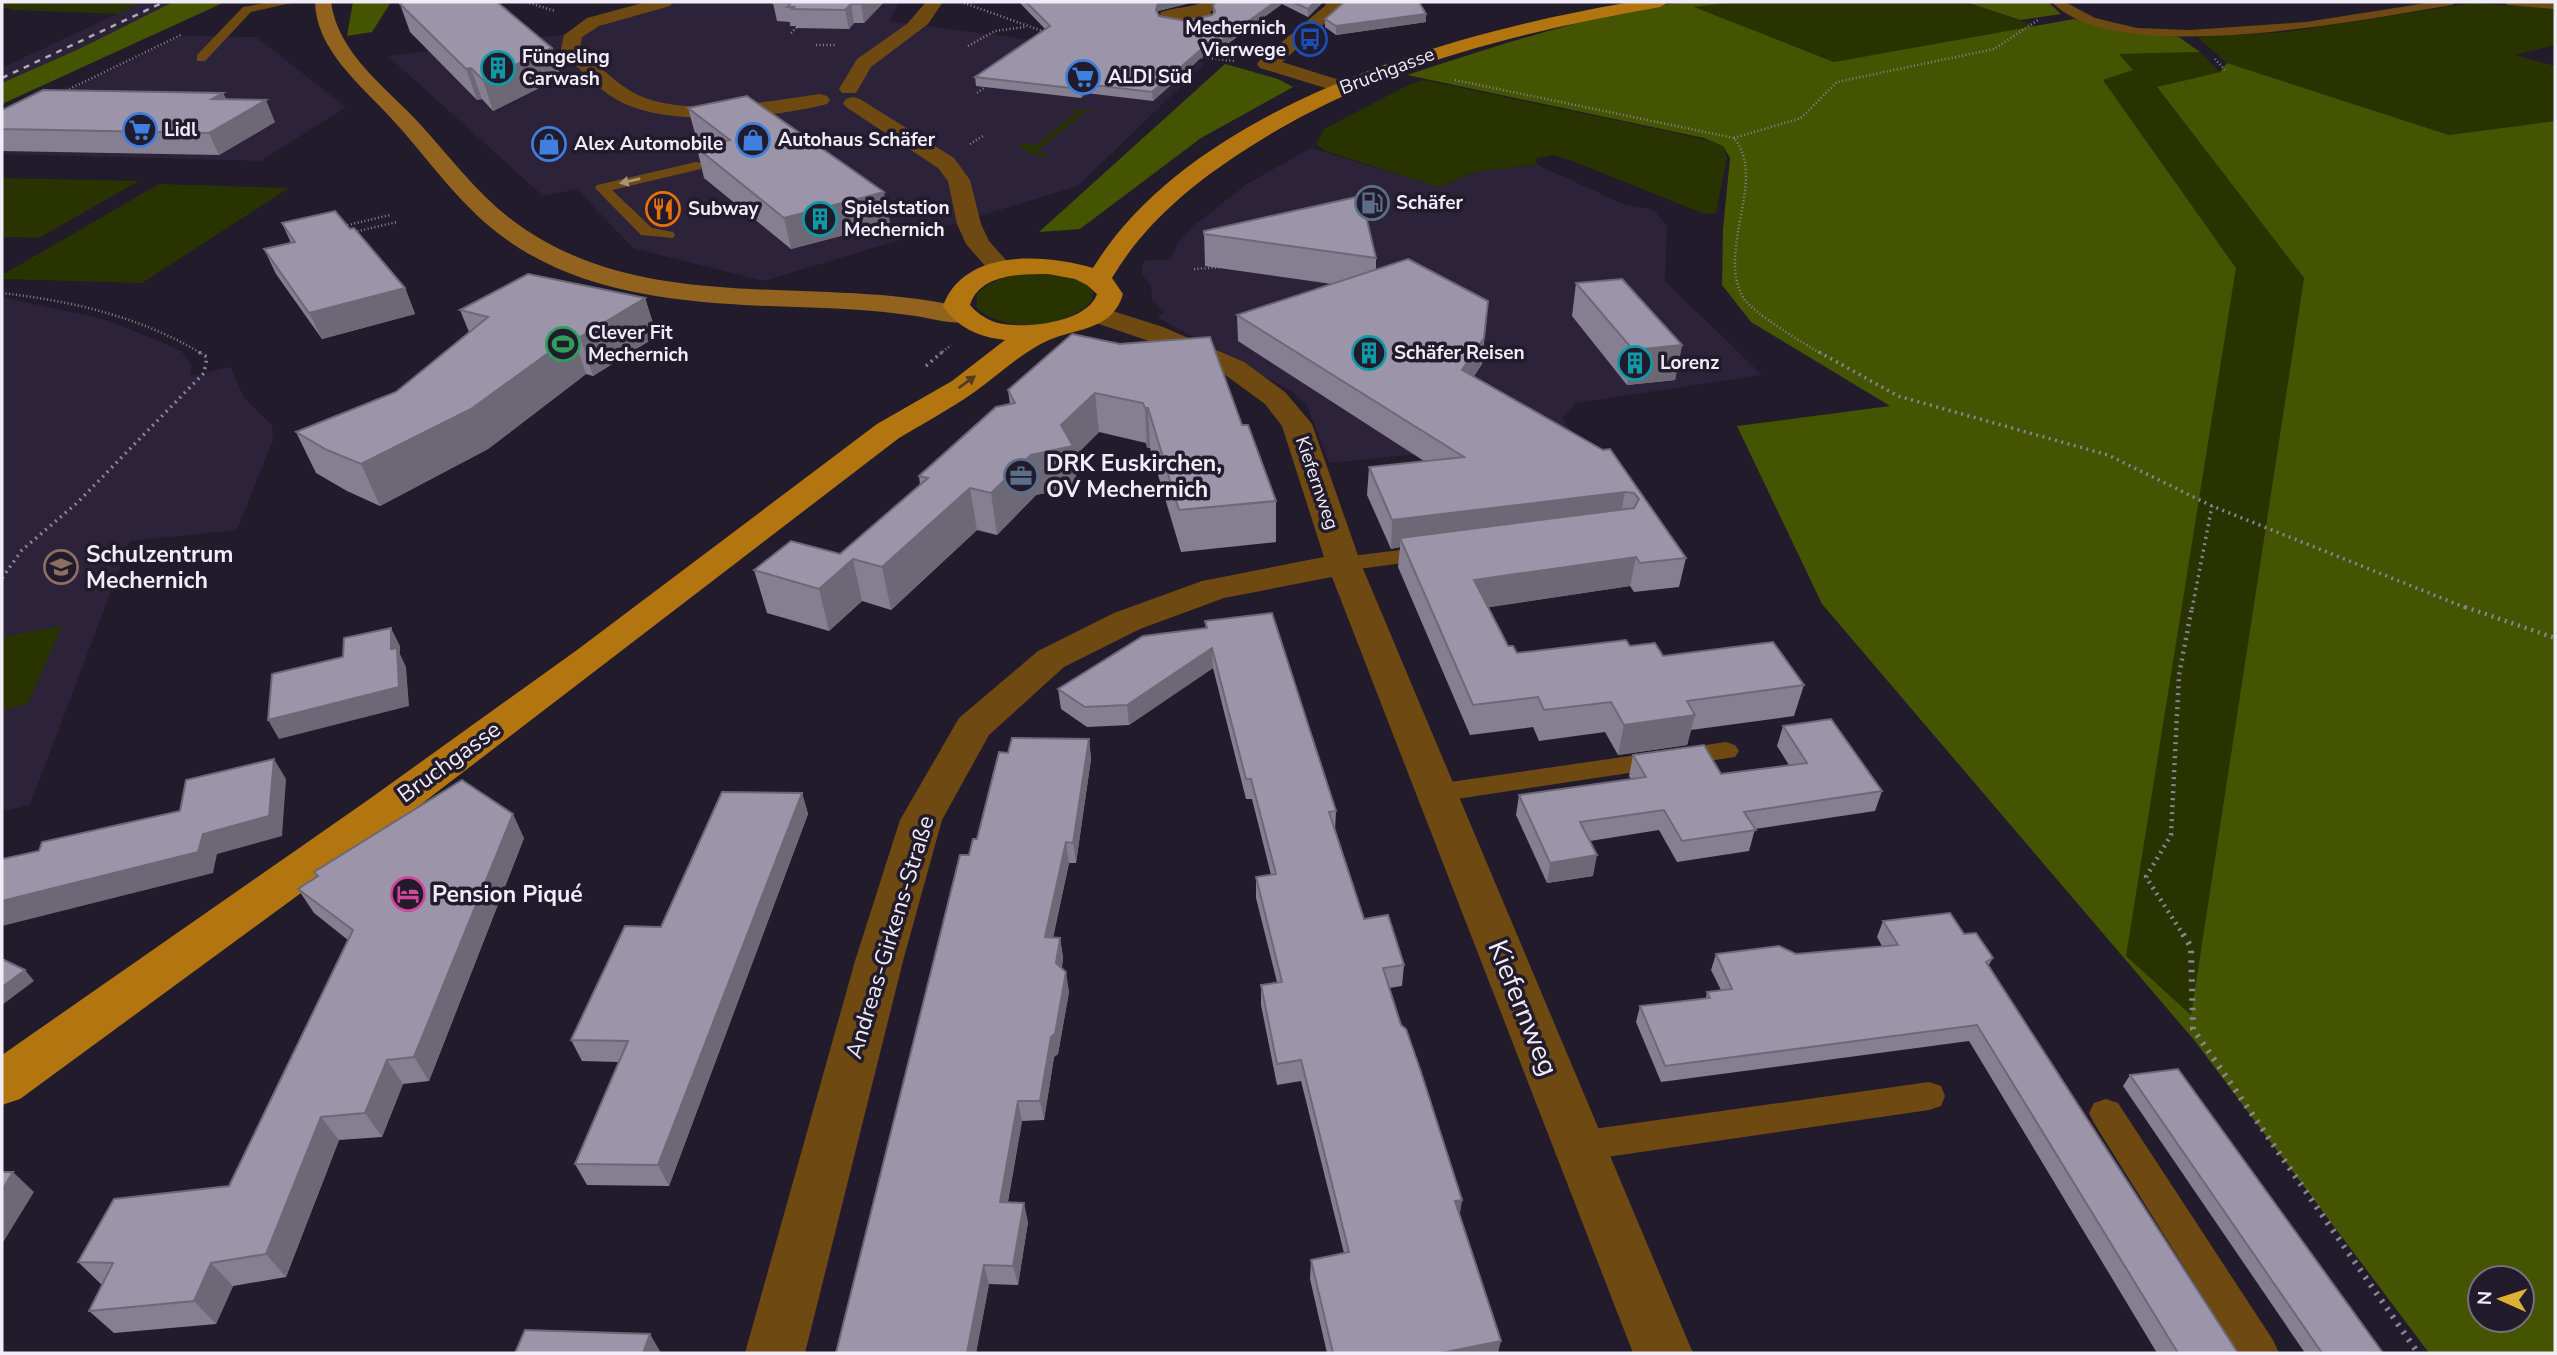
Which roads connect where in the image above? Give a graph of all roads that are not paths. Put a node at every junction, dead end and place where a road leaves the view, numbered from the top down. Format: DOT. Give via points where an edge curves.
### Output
graph roads {
  1 [pos="291,2"];
  2 [pos="323,2"];
  3 [pos="664,2"];
  4 [pos="934,2"];
  5 [pos="1216,2"];
  6 [pos="1334,2"];
  7 [pos="1660,2"];
  8 [pos="2057,2"];
  9 [pos="2452,2"];
  10 [pos="2508,2"];
  11 [pos="2555,6"];
  12 [pos="1196,12"];
  13 [pos="201,58"];
  14 [pos="1342,87"];
  15 [pos="851,96"];
  16 [pos="696,166"];
  17 [pos="1147,216"];
  18 [pos="667,235"];
  19 [pos="1048,265"];
  20 [pos="1002,270"];
  21 [pos="1099,279"];
  22 [pos="965,287"];
  23 [pos="815,300"];
  24 [pos="1097,314"];
  25 [pos="971,321"];
  26 [pos="1044,332"];
  27 [pos="888,431"];
  28 [pos="1454,550"];
  29 [pos="1344,564"];
  30 [pos="1726,751"];
  31 [pos="1437,793"];
  32 [pos="2,1083"];
  33 [pos="1929,1096"];
  34 [pos="2106,1113"];
  35 [pos="1579,1146"];
  36 [pos="775,1353"];
  37 [pos="1663,1353"];
  38 [pos="2260,1353"];
  1 -- 13 [label="lane" via="247,9"];
  2 -- 23 [label="main road" via="322,13 345,58 489,212 524,241 580,270 646,287"];
  3 -- 15 [label="street" via="593,22 573,35 570,50 609,85 632,100 656,107 743,110 820,100 835,105"];
  4 -- 15 [label="street" via="927,15 864,62"];
  5 -- 12 [label="street"];
  6 -- 14 [label="street" via="1334,7 1266,64"];
  7 -- 14 [label="main road, Bruchgasse" via="1515,30"];
  8 -- 9 [label="lane" via="2077,15 2112,27 2181,34 2265,31"];
  10 -- 11 [label="lane"];
  14 -- 17 [label="main road, Bruchgasse" via="1225,152 1178,186"];
  15 -- 20 [label="street" via="946,163 959,180 978,244"];
  16 -- 18 [label="lane, one-way" via="602,188 647,232"];
  17 -- 19 [label="main road, Bruchgasse" via="1092,249"];
  17 -- 21 [label="main road, Bruchgasse"];
  19 -- 20 [label="main road"];
  19 -- 21 [label="main road"];
  20 -- 22 [label="main road"];
  21 -- 24 [label="main road" via="1109,296"];
  22 -- 23 [label="main road" via="914,295"];
  22 -- 25 [label="main road" via="956,306"];
  23 -- 25 [label="main road" via="910,306"];
  24 -- 26 [label="main road"];
  24 -- 29 [label="street, Kiefernweg" via="1234,368 1275,398 1297,424"];
  25 -- 26 [label="main road" via="1022,333"];
  25 -- 27 [label="main road, Bruchgasse" via="974,349 934,382"];
  27 -- 26 [label="main road, Bruchgasse, one-way"];
  27 -- 32 [label="main road, Bruchgasse" via="383,811"];
  28 -- 29 [label="lane"];
  29 -- 31 [label="street, Kiefernweg"];
  29 -- 36 [label="street, Andreas-Girkens-Straße" via="1215,589 1127,621 1051,659 973,727 921,820"];
  30 -- 31 [label="lane"];
  31 -- 35 [label="street, Kiefernweg"];
  33 -- 35 [label="lane"];
  34 -- 38 [label="lane"];
  35 -- 37 [label="street, Kiefernweg"];
}
